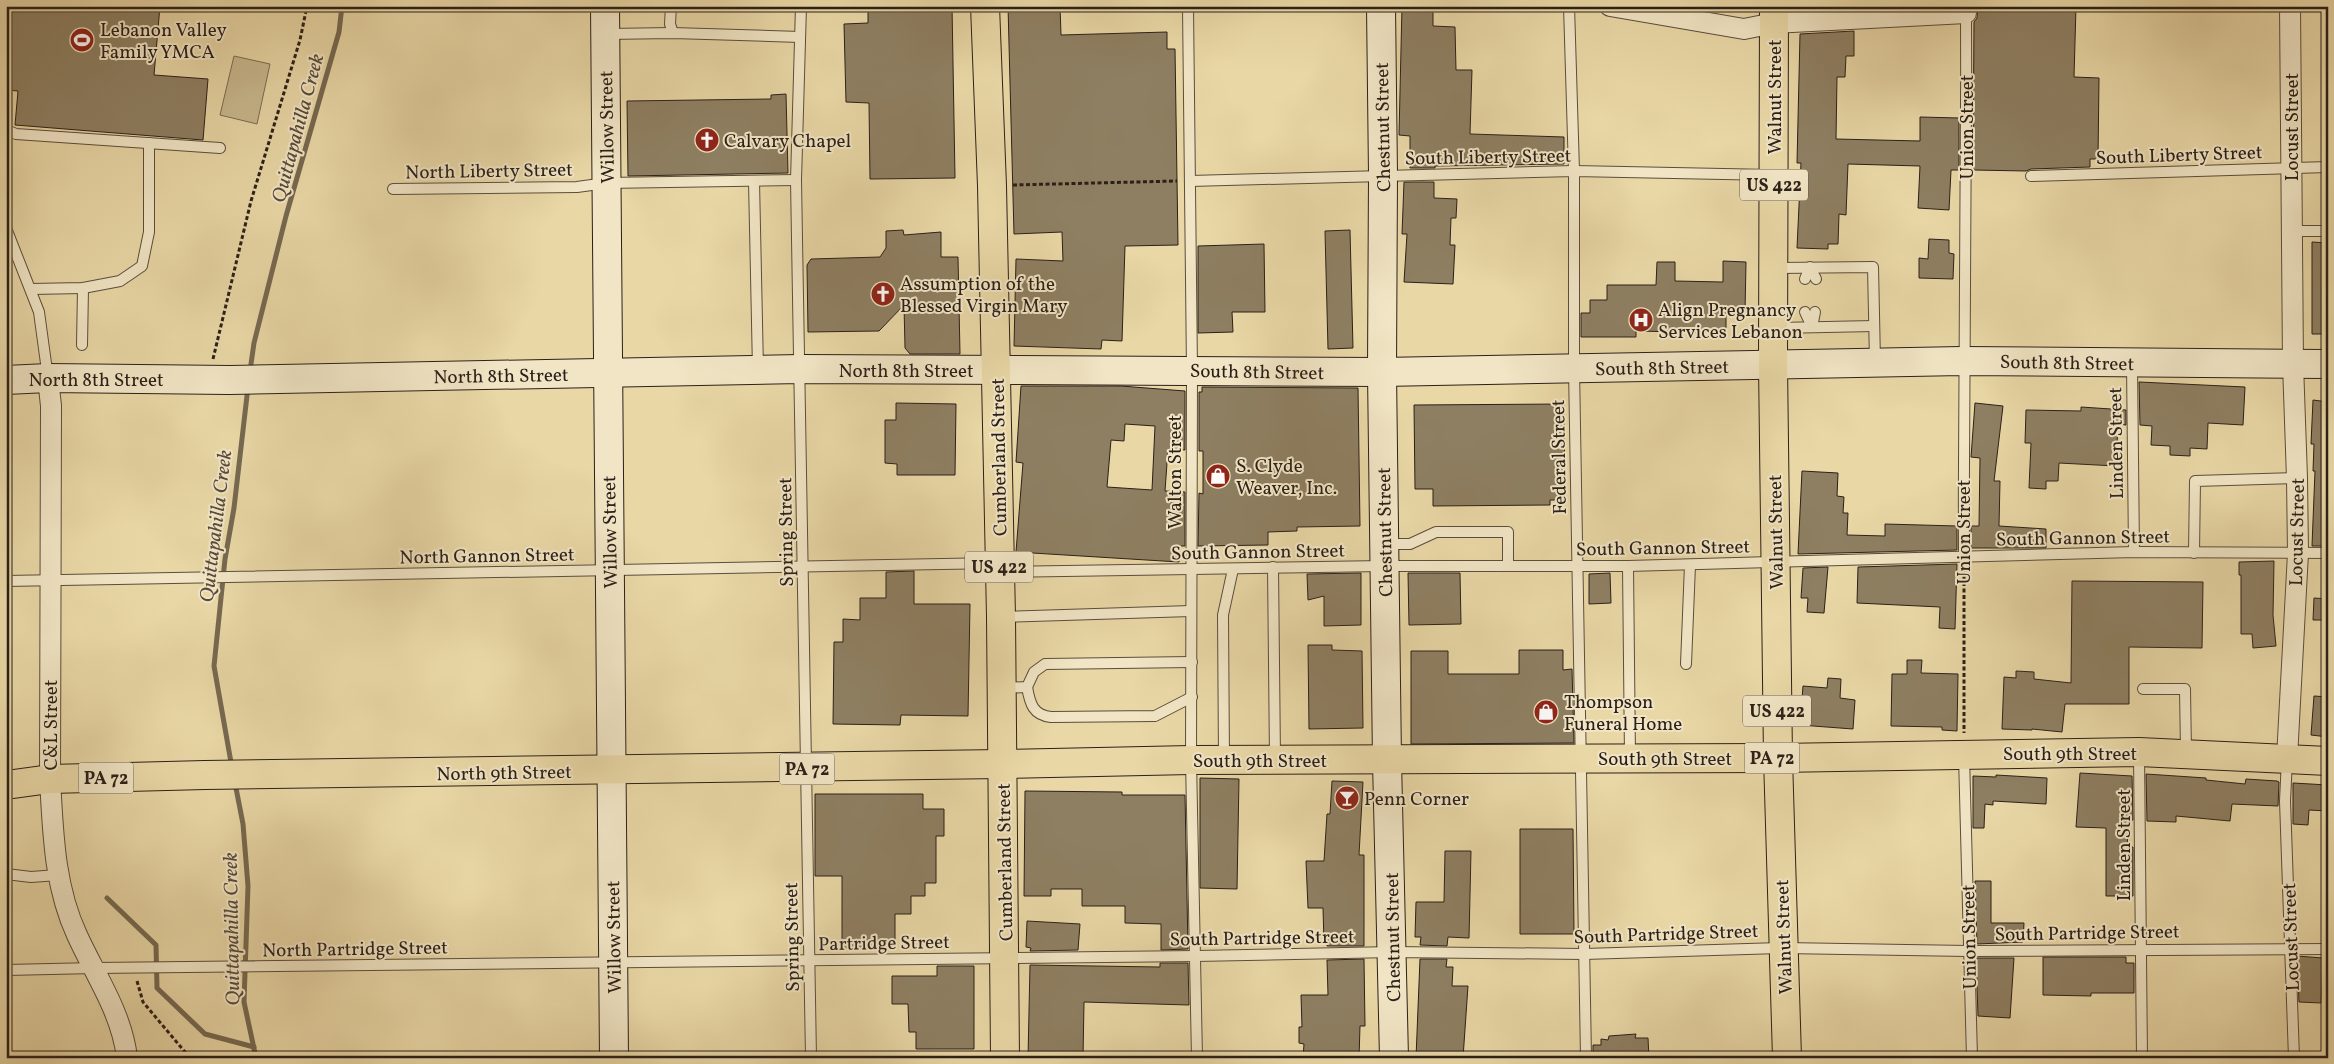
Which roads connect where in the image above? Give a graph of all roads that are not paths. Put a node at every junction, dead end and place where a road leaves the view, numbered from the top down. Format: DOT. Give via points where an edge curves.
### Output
graph roads {
  1 [pos="605,6"];
  2 [pos="671,6"];
  3 [pos="801,6"];
  4 [pos="984,6"];
  5 [pos="1188,6"];
  6 [pos="1381,6"];
  7 [pos="1569,6"];
  8 [pos="1610,6"];
  9 [pos="2290,6"];
  10 [pos="1966,10"];
  11 [pos="1774,15"];
  12 [pos="673,33"];
  13 [pos="605,34"];
  14 [pos="800,37"];
  15 [pos="6,130"];
  16 [pos="149,143"];
  17 [pos="220,148"];
  18 [pos="2328,167"];
  19 [pos="2291,168"];
  20 [pos="1574,171"];
  21 [pos="1383,175"];
  22 [pos="1774,175"];
  23 [pos="2031,176"];
  24 [pos="796,180"];
  25 [pos="754,181"];
  26 [pos="1190,181"];
  27 [pos="606,183"];
  28 [pos="393,190"];
  29 [pos="6,228"];
  30 [pos="2292,231"];
  31 [pos="2328,231"];
  32 [pos="1810,267"];
  33 [pos="1774,268"];
  34 [pos="1810,279"];
  35 [pos="83,288"];
  36 [pos="31,289"];
  37 [pos="1810,312"];
  38 [pos="1874,326"];
  39 [pos="1812,327"];
  40 [pos="1773,328"];
  41 [pos="82,344"];
  42 [pos="1962,361"];
  43 [pos="1875,362"];
  44 [pos="1773,364"];
  45 [pos="2132,364"];
  46 [pos="2293,364"];
  47 [pos="2328,364"];
  48 [pos="800,369"];
  49 [pos="1574,369"];
  50 [pos="758,370"];
  51 [pos="996,370"];
  52 [pos="1192,370"];
  53 [pos="1382,372"];
  54 [pos="608,373"];
  55 [pos="48,378"];
  56 [pos="6,380"];
  57 [pos="2298,478"];
  58 [pos="2134,552"];
  59 [pos="2194,553"];
  60 [pos="2298,553"];
  61 [pos="2328,553"];
  62 [pos="1384,555"];
  63 [pos="1964,556"];
  64 [pos="1775,563"];
  65 [pos="1690,565"];
  66 [pos="1508,566"];
  67 [pos="1578,566"];
  68 [pos="1628,566"];
  69 [pos="804,567"];
  70 [pos="999,567"];
  71 [pos="1274,567"];
  72 [pos="1192,569"];
  73 [pos="1232,569"];
  74 [pos="610,570"];
  75 [pos="49,579"];
  76 [pos="6,581"];
  77 [pos="1191,612"];
  78 [pos="1001,616"];
  79 [pos="1192,662"];
  80 [pos="1686,664"];
  81 [pos="1014,688"];
  82 [pos="2143,689"];
  83 [pos="1192,696"];
  84 [pos="2139,752"];
  85 [pos="1964,754"];
  86 [pos="2186,754"];
  87 [pos="1630,758"];
  88 [pos="1778,758"];
  89 [pos="2286,758"];
  90 [pos="1580,759"];
  91 [pos="1191,760"];
  92 [pos="1224,760"];
  93 [pos="1276,760"];
  94 [pos="1387,761"];
  95 [pos="2328,761"];
  96 [pos="1002,764"];
  97 [pos="804,769"];
  98 [pos="612,771"];
  99 [pos="50,779"];
  100 [pos="6,785"];
  101 [pos="6,874"];
  102 [pos="58,875"];
  103 [pos="1783,948"];
  104 [pos="2141,948"];
  105 [pos="2290,949"];
  106 [pos="2328,949"];
  107 [pos="1968,951"];
  108 [pos="1393,952"];
  109 [pos="1584,954"];
  110 [pos="1196,956"];
  111 [pos="1006,957"];
  112 [pos="809,960"];
  113 [pos="614,963"];
  114 [pos="95,968"];
  115 [pos="6,970"];
  116 [pos="126,1058"];
  117 [pos="614,1058"];
  118 [pos="811,1058"];
  119 [pos="1005,1058"];
  120 [pos="1197,1058"];
  121 [pos="1394,1058"];
  122 [pos="1586,1058"];
  123 [pos="1786,1058"];
  124 [pos="1972,1058"];
  125 [pos="2142,1058"];
  126 [pos="2294,1058"];
  1 -- 13 [label="street, Willow Street"];
  2 -- 12 [label="lane"];
  3 -- 14 [label="lane, Spring Street"];
  4 -- 51 [label="main road, Cumberland Street / US 422"];
  5 -- 26 [label="lane, Walton Street"];
  6 -- 21 [label="street, Chestnut Street"];
  7 -- 20 [label="lane, Federal Street"];
  8 -- 11 [label="street" via="1744,29"];
  9 -- 19 [label="street, Locust Street"];
  10 -- 11 [label="street"];
  10 -- 42 [label="lane, Union Street" via="1967,194"];
  11 -- 22 [label="main road, Walnut Street / US 422"];
  12 -- 13 [label="lane"];
  12 -- 14 [label="lane"];
  13 -- 27 [label="street, Willow Street"];
  14 -- 24 [label="lane, Spring Street"];
  15 -- 16 [label="lane" via="16,134"];
  16 -- 17 [label="lane"];
  16 -- 35 [label="lane" via="149,232 142,266 120,281"];
  18 -- 19 [label="lane, South Liberty Street"];
  19 -- 23 [label="lane, South Liberty Street"];
  19 -- 30 [label="street, Locust Street"];
  20 -- 21 [label="lane, South Liberty Street"];
  20 -- 22 [label="lane, South Liberty Street"];
  20 -- 49 [label="lane, Federal Street"];
  21 -- 26 [label="lane, South Liberty Street"];
  21 -- 53 [label="street, Chestnut Street"];
  22 -- 33 [label="main road, Walnut Street / US 422"];
  24 -- 25 [label="lane, North Liberty Street"];
  24 -- 48 [label="lane, Spring Street"];
  25 -- 27 [label="lane, North Liberty Street"];
  25 -- 50 [label="lane"];
  26 -- 52 [label="lane, Walton Street"];
  27 -- 28 [label="lane, North Liberty Street" via="577,187"];
  27 -- 54 [label="street, Willow Street"];
  29 -- 36 [label="lane"];
  30 -- 31 [label="lane"];
  30 -- 46 [label="street, Locust Street"];
  32 -- 33 [label="lane"];
  32 -- 34 [label="lane"];
  32 -- 38 [label="lane" via="1873,267"];
  33 -- 40 [label="main road, Walnut Street / US 422"];
  35 -- 36 [label="lane"];
  35 -- 41 [label="lane"];
  36 -- 55 [label="lane" via="38,312"];
  37 -- 39 [label="lane"];
  38 -- 39 [label="lane"];
  38 -- 43 [label="lane"];
  39 -- 40 [label="lane"];
  40 -- 44 [label="main road, Walnut Street / US 422"];
  42 -- 43 [label="street, South 8th Street"];
  42 -- 45 [label="street, South 8th Street"];
  42 -- 63 [label="lane, Union Street"];
  43 -- 44 [label="street, South 8th Street"];
  44 -- 49 [label="street, South 8th Street"];
  44 -- 64 [label="main road, Walnut Street / US 422"];
  45 -- 46 [label="street, South 8th Street"];
  45 -- 58 [label="lane, Linden Street"];
  46 -- 47 [label="street, South 8th Street"];
  46 -- 57 [label="street, Locust Street"];
  48 -- 50 [label="street, North 8th Street"];
  48 -- 51 [label="street, North 8th Street"];
  48 -- 69 [label="lane, Spring Street"];
  49 -- 53 [label="street, South 8th Street"];
  49 -- 67 [label="lane, Federal Street"];
  50 -- 54 [label="street, North 8th Street"];
  51 -- 52 [label="street, South 8th Street"];
  51 -- 70 [label="main road, Cumberland Street / US 422"];
  52 -- 53 [label="street, South 8th Street"];
  52 -- 72 [label="lane, Walton Street"];
  53 -- 62 [label="street, Chestnut Street"];
  54 -- 55 [label="street, North 8th Street" via="219,380"];
  54 -- 74 [label="street, Willow Street"];
  55 -- 56 [label="street, North 8th Street"];
  55 -- 75 [label="street, C&L Street" via="51,406"];
  57 -- 59 [label="lane" via="2195,481"];
  57 -- 60 [label="street, Locust Street"];
  58 -- 59 [label="lane, South Gannon Street"];
  58 -- 63 [label="lane, South Gannon Street"];
  59 -- 60 [label="lane, South Gannon Street"];
  60 -- 61 [label="lane, South Gannon Street"];
  60 -- 89 [label="street, Locust Street"];
  62 -- 66 [label="lane, South Gannon Street"];
  62 -- 66 [label="lane" via="1436,532 1508,532"];
  62 -- 71 [label="lane, South Gannon Street"];
  62 -- 94 [label="street, Chestnut Street"];
  63 -- 64 [label="lane, South Gannon Street"];
  64 -- 65 [label="lane, South Gannon Street"];
  64 -- 88 [label="main road, Walnut Street / US 422"];
  65 -- 68 [label="lane, South Gannon Street"];
  65 -- 80 [label="lane"];
  66 -- 67 [label="lane, South Gannon Street"];
  67 -- 68 [label="lane, South Gannon Street"];
  67 -- 90 [label="lane, Federal Street"];
  68 -- 87 [label="lane"];
  69 -- 70 [label="lane, North Gannon Street"];
  69 -- 74 [label="lane, North Gannon Street"];
  69 -- 97 [label="lane, Spring Street"];
  70 -- 72 [label="lane, South Gannon Street"];
  70 -- 78 [label="main road, Cumberland Street / US 422"];
  71 -- 73 [label="lane, South Gannon Street"];
  71 -- 93 [label="lane"];
  72 -- 73 [label="lane, South Gannon Street"];
  72 -- 77 [label="lane, Walton Street"];
  73 -- 92 [label="lane" via="1223,615"];
  74 -- 75 [label="lane, North Gannon Street"];
  74 -- 98 [label="street, Willow Street"];
  75 -- 76 [label="lane, North Gannon Street"];
  75 -- 99 [label="street, C&L Street"];
  77 -- 78 [label="lane"];
  77 -- 79 [label="lane, Walton Street"];
  78 -- 81 [label="main road, Cumberland Street / US 422"];
  79 -- 81 [label="lane" via="1045,664"];
  79 -- 83 [label="lane, Walton Street"];
  81 -- 83 [label="lane" via="1035,712 1052,717 1155,716"];
  81 -- 96 [label="main road, Cumberland Street / US 422"];
  82 -- 86 [label="lane" via="2185,689"];
  83 -- 91 [label="lane, Walton Street"];
  84 -- 85 [label="main road, South 9th Street / PA 72"];
  84 -- 86 [label="main road, South 9th Street / PA 72"];
  84 -- 104 [label="lane, Linden Street"];
  85 -- 88 [label="main road, South 9th Street / PA 72"];
  85 -- 107 [label="lane, Union Street"];
  86 -- 89 [label="main road, South 9th Street / PA 72"];
  87 -- 88 [label="main road, South 9th Street / PA 72"];
  87 -- 90 [label="main road, South 9th Street / PA 72"];
  88 -- 103 [label="main road, Walnut Street / US 422"];
  89 -- 95 [label="main road, South 9th Street / PA 72"];
  89 -- 105 [label="lane, Locust Street"];
  90 -- 94 [label="main road, South 9th Street / PA 72"];
  90 -- 109 [label="lane, Federal Street"];
  91 -- 92 [label="main road, South 9th Street / PA 72"];
  91 -- 96 [label="main road, South 9th Street / PA 72"];
  91 -- 110 [label="lane, Walton Street"];
  92 -- 93 [label="main road, South 9th Street / PA 72"];
  93 -- 94 [label="main road, South 9th Street / PA 72"];
  94 -- 108 [label="street, Chestnut Street"];
  96 -- 97 [label="main road, North 9th Street / PA 72"];
  96 -- 111 [label="main road, Cumberland Street / US 422"];
  97 -- 98 [label="main road, North 9th Street / PA 72"];
  97 -- 112 [label="lane, Spring Street"];
  98 -- 99 [label="main road, North 9th Street / PA 72"];
  98 -- 113 [label="street, Willow Street"];
  99 -- 100 [label="main road, North 9th Street / PA 72"];
  99 -- 102 [label="street, C&L Street"];
  101 -- 102 [label="lane" via="31,877"];
  102 -- 114 [label="street, C&L Street" via="77,934"];
  103 -- 107 [label="lane, South Partridge Street"];
  103 -- 109 [label="lane, South Partridge Street"];
  103 -- 123 [label="main road, Walnut Street / US 422"];
  104 -- 105 [label="lane, South Partridge Street"];
  104 -- 107 [label="lane, South Partridge Street"];
  104 -- 125 [label="lane, Linden Street"];
  105 -- 106 [label="lane, South Partridge Street"];
  105 -- 126 [label="lane, Locust Street"];
  107 -- 124 [label="lane, Union Street"];
  108 -- 109 [label="lane, South Partridge Street"];
  108 -- 110 [label="lane, South Partridge Street"];
  108 -- 121 [label="street, Chestnut Street"];
  109 -- 122 [label="lane, Federal Street"];
  110 -- 111 [label="lane, South Partridge Street"];
  110 -- 120 [label="lane, Walton Street"];
  111 -- 112 [label="lane, Partridge Street"];
  111 -- 119 [label="main road, Cumberland Street / US 422"];
  112 -- 113 [label="lane, Partridge Street"];
  112 -- 118 [label="lane, Spring Street"];
  113 -- 114 [label="lane, North Partridge Street"];
  113 -- 117 [label="street, Willow Street"];
  114 -- 115 [label="lane, North Partridge Street"];
  114 -- 116 [label="street, C&L Street" via="111,1002"];
}
